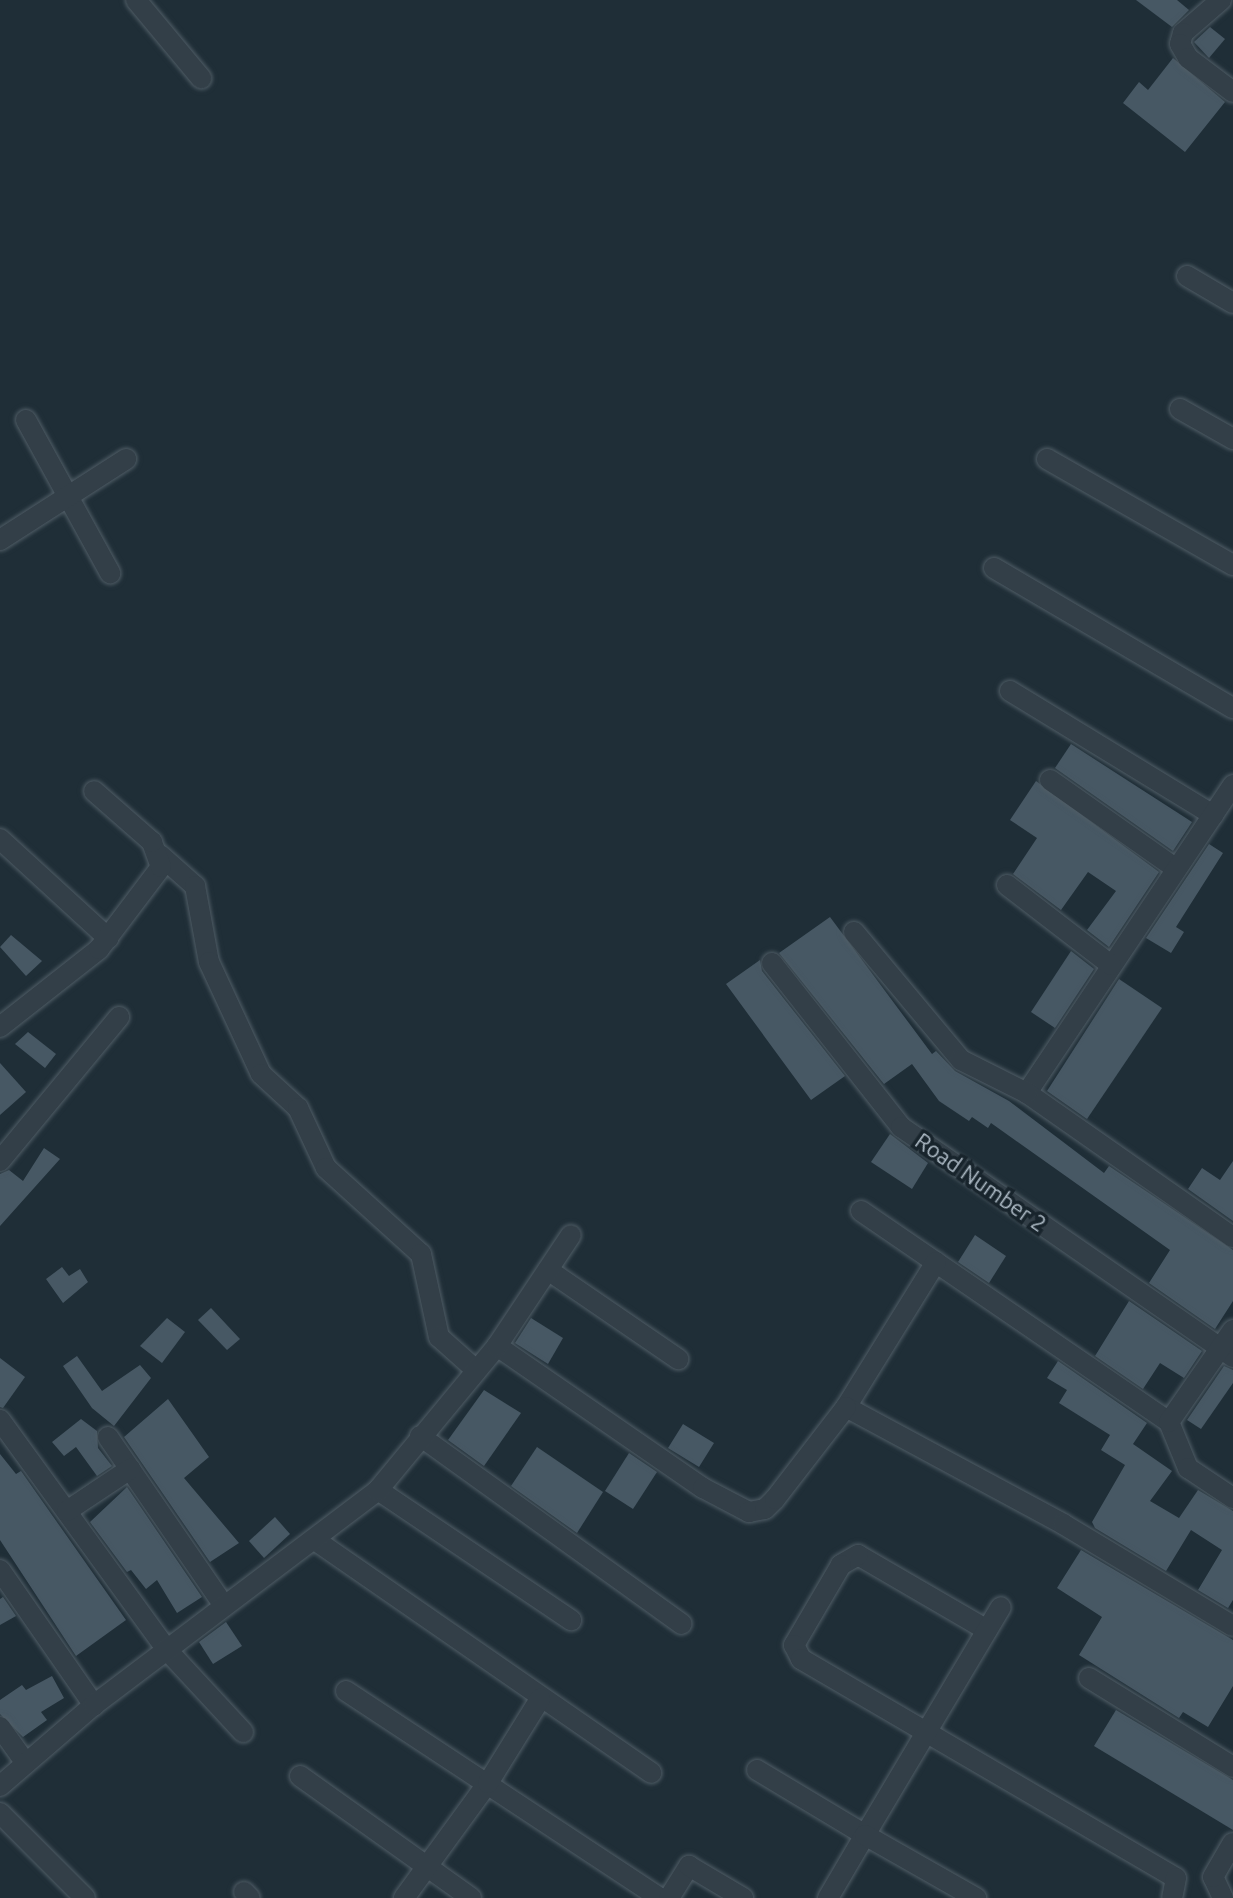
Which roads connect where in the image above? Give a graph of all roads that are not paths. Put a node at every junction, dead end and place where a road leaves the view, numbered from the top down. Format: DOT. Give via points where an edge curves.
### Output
graph roads {
  1 [pos="136,0"];
  2 [pos="1221,0"];
  3 [pos="201,78"];
  4 [pos="1233,92"];
  5 [pos="1187,276"];
  6 [pos="1233,303"];
  7 [pos="1180,409"];
  8 [pos="26,420"];
  9 [pos="1233,439"];
  10 [pos="126,459"];
  11 [pos="1047,459"];
  12 [pos="71,498"];
  13 [pos="0,540"];
  14 [pos="1233,565"];
  15 [pos="994,568"];
  16 [pos="110,573"];
  17 [pos="1010,691"];
  18 [pos="1233,708"];
  19 [pos="1050,780"];
  20 [pos="1233,785"];
  21 [pos="94,791"];
  22 [pos="1213,815"];
  23 [pos="0,839"];
  24 [pos="160,855"];
  25 [pos="1174,867"];
  26 [pos="1007,885"];
  27 [pos="854,932"];
  28 [pos="108,938"];
  29 [pos="772,963"];
  30 [pos="1111,965"];
  31 [pos="119,1017"];
  32 [pos="0,1027"];
  33 [pos="1027,1093"];
  34 [pos="0,1161"];
  35 [pos="861,1211"];
  36 [pos="571,1235"];
  37 [pos="1233,1237"];
  38 [pos="936,1262"];
  39 [pos="548,1270"];
  40 [pos="1233,1330"];
  41 [pos="497,1346"];
  42 [pos="1227,1353"];
  43 [pos="678,1359"];
  44 [pos="476,1370"];
  45 [pos="846,1407"];
  46 [pos="0,1420"];
  47 [pos="1169,1422"];
  48 [pos="420,1436"];
  49 [pos="108,1437"];
  50 [pos="130,1469"];
  51 [pos="378,1490"];
  52 [pos="1233,1498"];
  53 [pos="67,1511"];
  54 [pos="315,1540"];
  55 [pos="0,1570"];
  56 [pos="224,1606"];
  57 [pos="1001,1607"];
  58 [pos="571,1620"];
  59 [pos="682,1624"];
  60 [pos="1233,1626"];
  61 [pos="987,1630"];
  62 [pos="167,1650"];
  63 [pos="1089,1678"];
  64 [pos="346,1691"];
  65 [pos="540,1699"];
  66 [pos="94,1705"];
  67 [pos="0,1727"];
  68 [pos="927,1731"];
  69 [pos="243,1732"];
  70 [pos="25,1762"];
  71 [pos="1233,1767"];
  72 [pos="757,1770"];
  73 [pos="651,1773"];
  74 [pos="300,1776"];
  75 [pos="488,1783"];
  76 [pos="0,1786"];
  77 [pos="0,1813"];
  78 [pos="865,1835"];
  79 [pos="1233,1843"];
  80 [pos="429,1867"];
  81 [pos="85,1898"];
  82 [pos="404,1898"];
  83 [pos="471,1898"];
  84 [pos="660,1898"];
  85 [pos="669,1898"];
  86 [pos="743,1898"];
  87 [pos="828,1898"];
  88 [pos="976,1898"];
  89 [pos="1172,1898"];
  90 [pos="1223,1898"];
  1 -- 3 [label="street"];
  2 -- 4 [label="street" via="1183,33 1180,44 1188,58"];
  5 -- 6 [label="street"];
  7 -- 9 [label="street"];
  8 -- 12 [label="street"];
  10 -- 12 [label="street"];
  11 -- 14 [label="street"];
  12 -- 13 [label="street"];
  12 -- 16 [label="street"];
  15 -- 18 [label="street"];
  17 -- 22 [label="street"];
  19 -- 25 [label="street"];
  20 -- 22 [label="street"];
  21 -- 24 [label="street"];
  22 -- 25 [label="street"];
  23 -- 28 [label="street"];
  24 -- 28 [label="street" via="154,881"];
  24 -- 44 [label="street" via="195,886 209,962 261,1074 298,1108 326,1168 421,1254 439,1337"];
  25 -- 30 [label="street"];
  26 -- 30 [label="street"];
  27 -- 33 [label="street" via="961,1060"];
  28 -- 32 [label="street"];
  29 -- 42 [label="street, Road Number 2" via="901,1127"];
  30 -- 33 [label="street"];
  31 -- 34 [label="street"];
  33 -- 37 [label="street"];
  35 -- 38 [label="street"];
  36 -- 39 [label="street"];
  38 -- 45 [label="street"];
  38 -- 47 [label="street"];
  39 -- 41 [label="street"];
  39 -- 43 [label="street"];
  40 -- 42 [label="street"];
  41 -- 44 [label="street"];
  41 -- 45 [label="street" via="703,1488 749,1512 765,1509 775,1499"];
  42 -- 47 [label="street"];
  44 -- 48 [label="street"];
  45 -- 60 [label="street" via="1063,1524"];
  46 -- 53 [label="street"];
  47 -- 52 [label="street" via="1188,1468"];
  48 -- 51 [label="street"];
  48 -- 59 [label="street"];
  49 -- 50 [label="street"];
  50 -- 53 [label="street"];
  50 -- 56 [label="street"];
  51 -- 54 [label="street"];
  51 -- 58 [label="street"];
  53 -- 62 [label="street"];
  54 -- 56 [label="street"];
  54 -- 65 [label="street"];
  55 -- 66 [label="street"];
  56 -- 62 [label="street"];
  57 -- 61 [label="street"];
  61 -- 68 [label="street"];
  61 -- 68 [label="street" via="866,1558 858,1555 841,1565 794,1645 797,1655"];
  62 -- 66 [label="street"];
  62 -- 69 [label="street"];
  63 -- 71 [label="street"];
  64 -- 75 [label="street"];
  65 -- 73 [label="street"];
  65 -- 75 [label="street"];
  66 -- 70 [label="street"];
  67 -- 70 [label="street"];
  68 -- 78 [label="street"];
  68 -- 89 [label="street" via="1176,1878"];
  70 -- 76 [label="street"];
  72 -- 78 [label="street"];
  74 -- 80 [label="street"];
  75 -- 80 [label="street"];
  75 -- 84 [label="street"];
  77 -- 81 [label="street"];
  78 -- 87 [label="street"];
  78 -- 88 [label="street"];
  79 -- 90 [label="street" via="1213,1877"];
  80 -- 82 [label="street"];
  80 -- 83 [label="street"];
  85 -- 86 [label="street" via="689,1866"];
}
